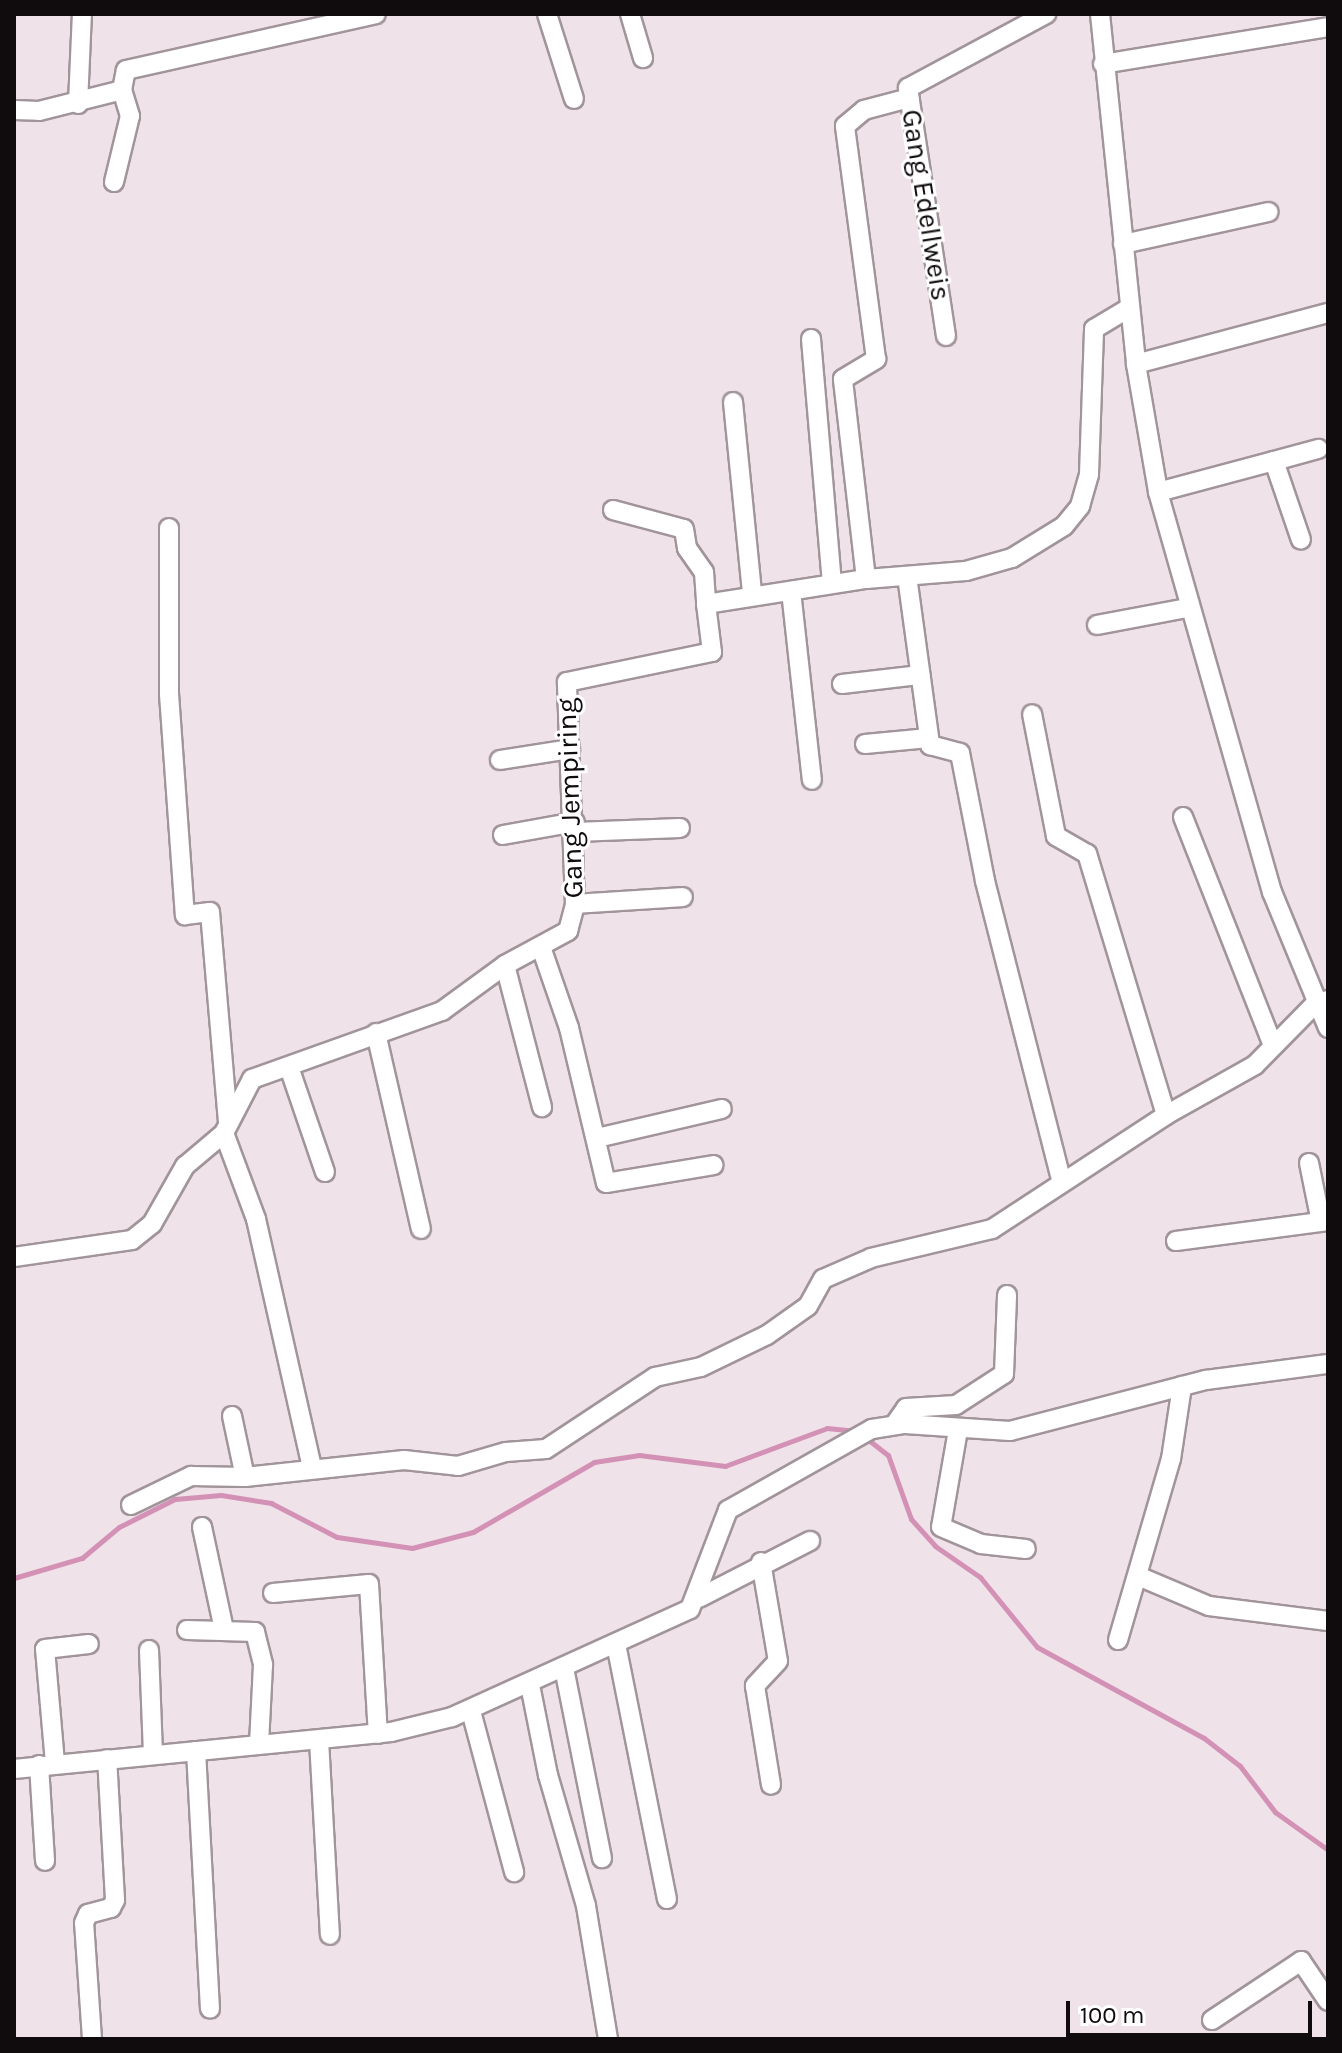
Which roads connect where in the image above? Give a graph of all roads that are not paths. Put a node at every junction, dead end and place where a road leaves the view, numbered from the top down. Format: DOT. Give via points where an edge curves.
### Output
graph roads {
  1 [pos="82,14"];
  2 [pos="376,14"];
  3 [pos="547,14"];
  4 [pos="630,14"];
  5 [pos="1046,14"];
  6 [pos="1100,14"];
  7 [pos="1328,27"];
  8 [pos="643,58"];
  9 [pos="1103,64"];
  10 [pos="122,90"];
  11 [pos="909,98"];
  12 [pos="574,99"];
  13 [pos="78,104"];
  14 [pos="14,110"];
  15 [pos="114,182"];
  16 [pos="1269,212"];
  17 [pos="1123,244"];
  18 [pos="1129,308"];
  19 [pos="1328,313"];
  20 [pos="946,336"];
  21 [pos="811,339"];
  22 [pos="1136,364"];
  23 [pos="733,402"];
  24 [pos="1318,449"];
  25 [pos="1274,461"];
  26 [pos="1158,492"];
  27 [pos="613,510"];
  28 [pos="169,528"];
  29 [pos="1301,540"];
  30 [pos="907,576"];
  31 [pos="866,579"];
  32 [pos="832,583"];
  33 [pos="791,591"];
  34 [pos="752,594"];
  35 [pos="706,604"];
  36 [pos="1187,608"];
  37 [pos="1097,625"];
  38 [pos="920,675"];
  39 [pos="842,684"];
  40 [pos="1032,714"];
  41 [pos="929,738"];
  42 [pos="865,744"];
  43 [pos="570,749"];
  44 [pos="500,760"];
  45 [pos="812,780"];
  46 [pos="1183,817"];
  47 [pos="575,827"];
  48 [pos="680,828"];
  49 [pos="503,835"];
  50 [pos="683,897"];
  51 [pos="575,904"];
  52 [pos="541,947"];
  53 [pos="505,965"];
  54 [pos="1321,1003"];
  55 [pos="1328,1028"];
  56 [pos="376,1033"];
  57 [pos="1273,1045"];
  58 [pos="289,1067"];
  59 [pos="542,1107"];
  60 [pos="722,1109"];
  61 [pos="1166,1115"];
  62 [pos="226,1129"];
  63 [pos="597,1138"];
  64 [pos="1309,1163"];
  65 [pos="714,1165"];
  66 [pos="325,1172"];
  67 [pos="1062,1182"];
  68 [pos="1325,1222"];
  69 [pos="421,1229"];
  70 [pos="1176,1241"];
  71 [pos="14,1257"];
  72 [pos="1007,1295"];
  73 [pos="1328,1364"];
  74 [pos="1182,1386"];
  75 [pos="232,1416"];
  76 [pos="895,1424"];
  77 [pos="958,1430"];
  78 [pos="312,1468"];
  79 [pos="245,1477"];
  80 [pos="131,1505"];
  81 [pos="202,1527"];
  82 [pos="810,1541"];
  83 [pos="1026,1549"];
  84 [pos="761,1562"];
  85 [pos="1138,1576"];
  86 [pos="273,1593"];
  87 [pos="699,1598"];
  88 [pos="1328,1621"];
  89 [pos="187,1630"];
  90 [pos="224,1630"];
  91 [pos="1118,1640"];
  92 [pos="89,1644"];
  93 [pos="616,1644"];
  94 [pos="149,1650"];
  95 [pos="564,1668"];
  96 [pos="530,1685"];
  97 [pos="471,1711"];
  98 [pos="378,1734"];
  99 [pos="319,1740"];
  100 [pos="259,1744"];
  101 [pos="196,1751"];
  102 [pos="153,1755"];
  103 [pos="107,1759"];
  104 [pos="47,1764"];
  105 [pos="14,1769"];
  106 [pos="771,1785"];
  107 [pos="602,1858"];
  108 [pos="45,1861"];
  109 [pos="514,1872"];
  110 [pos="667,1899"];
  111 [pos="330,1935"];
  112 [pos="1327,2000"];
  113 [pos="210,2009"];
  114 [pos="1212,2020"];
  115 [pos="92,2039"];
  116 [pos="608,2039"];
  1 -- 13 [label="street"];
  2 -- 10 [label="street" via="132,67 123,74"];
  3 -- 12 [label="street"];
  4 -- 8 [label="street"];
  5 -- 11 [label="street, Gang Edellweis" via="912,82"];
  6 -- 9 [label="street"];
  7 -- 9 [label="street"];
  9 -- 17 [label="street"];
  10 -- 13 [label="street"];
  10 -- 15 [label="street" via="130,116"];
  11 -- 20 [label="street, Gang Edellweis"];
  11 -- 31 [label="street" via="864,110 845,126 876,359 843,379"];
  13 -- 14 [label="street"];
  16 -- 17 [label="street"];
  17 -- 18 [label="street"];
  18 -- 22 [label="street"];
  18 -- 30 [label="street" via="1094,329 1089,474 1072,516 1012,558 966,571"];
  19 -- 22 [label="street"];
  21 -- 32 [label="street"];
  22 -- 26 [label="street"];
  23 -- 34 [label="street"];
  24 -- 25 [label="street"];
  25 -- 26 [label="street"];
  25 -- 29 [label="street"];
  26 -- 36 [label="street"];
  27 -- 35 [label="street" via="684,529 687,548 704,572"];
  28 -- 62 [label="street" via="169,694 185,915 210,912"];
  30 -- 31 [label="street"];
  30 -- 38 [label="street"];
  31 -- 32 [label="street"];
  32 -- 33 [label="street"];
  33 -- 34 [label="street"];
  33 -- 45 [label="street"];
  34 -- 35 [label="street"];
  35 -- 43 [label="street, Gang Jempiring" via="712,652 567,682"];
  36 -- 37 [label="street"];
  36 -- 54 [label="street" via="1272,892"];
  38 -- 39 [label="street"];
  38 -- 41 [label="street"];
  40 -- 61 [label="street" via="1056,836 1087,854"];
  41 -- 42 [label="street"];
  41 -- 67 [label="street" via="932,747 960,753 985,881"];
  43 -- 44 [label="street"];
  43 -- 47 [label="street, Gang Jempiring"];
  46 -- 57 [label="street"];
  47 -- 48 [label="street"];
  47 -- 49 [label="street"];
  47 -- 51 [label="street, Gang Jempiring"];
  50 -- 51 [label="street"];
  51 -- 52 [label="street, Gang Jempiring" via="568,931"];
  52 -- 53 [label="street, Gang Jempiring"];
  52 -- 63 [label="street"];
  53 -- 56 [label="street, Gang Jempiring" via="450,1007"];
  53 -- 59 [label="street"];
  54 -- 55 [label="street"];
  54 -- 57 [label="street"];
  56 -- 58 [label="street, Gang Jempiring"];
  56 -- 69 [label="street"];
  57 -- 61 [label="street" via="1255,1065"];
  58 -- 62 [label="street, Gang Jempiring" via="252,1079"];
  58 -- 66 [label="street"];
  60 -- 63 [label="street"];
  61 -- 67 [label="street"];
  62 -- 71 [label="street" via="185,1166 152,1224 132,1240"];
  62 -- 78 [label="street" via="256,1219"];
  63 -- 65 [label="street" via="609,1186"];
  64 -- 68 [label="street"];
  67 -- 78 [label="street" via="992,1229 871,1258 823,1279 808,1306 767,1335 701,1367 655,1377 546,1449 506,1452 458,1466 404,1460"];
  68 -- 70 [label="street"];
  72 -- 76 [label="street" via="1004,1374 956,1405 906,1408"];
  73 -- 74 [label="street"];
  74 -- 77 [label="street" via="1010,1431"];
  74 -- 85 [label="street" via="1171,1459"];
  75 -- 79 [label="street"];
  76 -- 77 [label="street"];
  76 -- 87 [label="street" via="854,1437 728,1510"];
  77 -- 83 [label="street" via="941,1527 981,1544"];
  78 -- 79 [label="street"];
  79 -- 80 [label="street" via="191,1476"];
  81 -- 90 [label="street"];
  82 -- 84 [label="street"];
  84 -- 87 [label="street"];
  84 -- 106 [label="street" via="778,1661 755,1686"];
  85 -- 88 [label="street" via="1209,1606"];
  85 -- 91 [label="street"];
  86 -- 98 [label="street" via="369,1584"];
  87 -- 93 [label="street" via="690,1609"];
  89 -- 90 [label="street"];
  90 -- 100 [label="street" via="252,1630 258,1637"];
  92 -- 104 [label="street" via="45,1649"];
  93 -- 95 [label="street"];
  93 -- 110 [label="street"];
  94 -- 102 [label="street"];
  95 -- 96 [label="street"];
  95 -- 107 [label="street"];
  96 -- 97 [label="street"];
  96 -- 116 [label="street" via="586,1906"];
  97 -- 98 [label="street"];
  97 -- 109 [label="street"];
  98 -- 99 [label="street"];
  99 -- 100 [label="street"];
  99 -- 111 [label="street"];
  100 -- 101 [label="street"];
  101 -- 102 [label="street"];
  101 -- 113 [label="street"];
  102 -- 103 [label="street"];
  103 -- 104 [label="street"];
  103 -- 115 [label="street" via="115,1900 111,1908 88,1914 84,1923"];
  104 -- 105 [label="street"];
  104 -- 108 [label="street"];
  112 -- 114 [label="street" via="1311,1967 1301,1961"];
}
